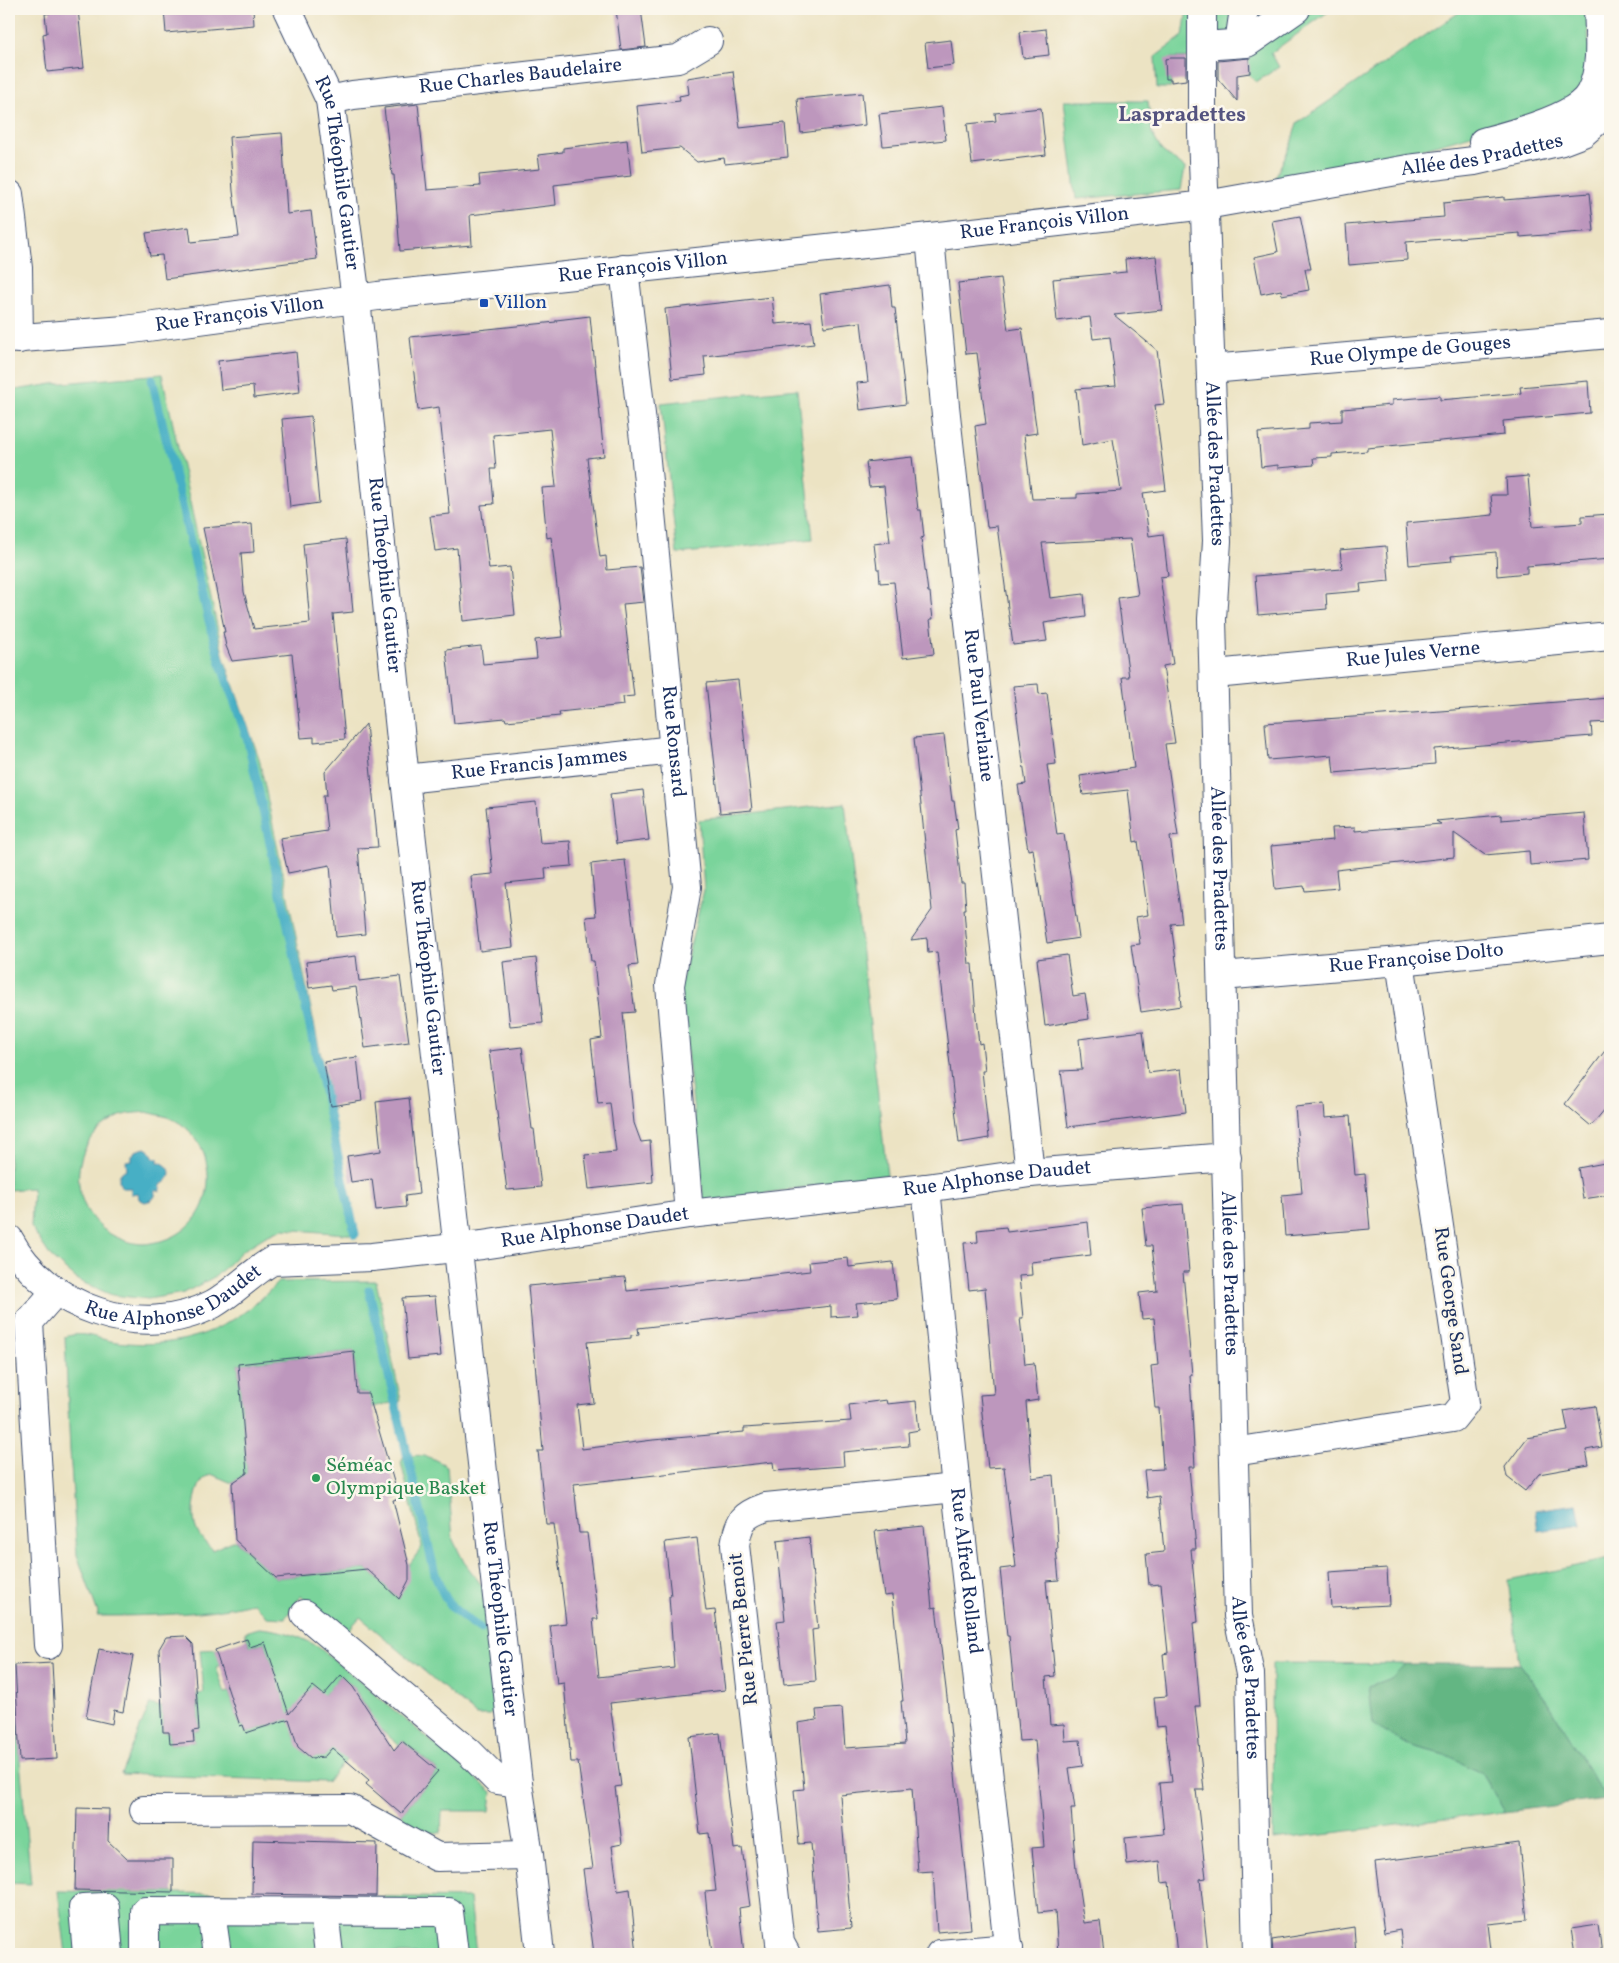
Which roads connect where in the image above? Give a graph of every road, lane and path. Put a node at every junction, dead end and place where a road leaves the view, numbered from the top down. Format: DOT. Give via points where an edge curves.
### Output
graph roads {
  1 [pos="287,9"];
  2 [pos="1202,9"];
  3 [pos="1244,9"];
  4 [pos="1598,9"];
  5 [pos="1284,13"];
  6 [pos="708,41"];
  7 [pos="1239,44"];
  8 [pos="1202,46"];
  9 [pos="330,100"];
  10 [pos="1601,113"];
  11 [pos="9,194"];
  12 [pos="1206,205"];
  13 [pos="930,237"];
  14 [pos="624,269"];
  15 [pos="356,299"];
  16 [pos="1610,334"];
  17 [pos="14,339"];
  18 [pos="1211,369"];
  19 [pos="1610,636"];
  20 [pos="1215,674"];
  21 [pos="674,750"];
  22 [pos="405,779"];
  23 [pos="1610,938"];
  24 [pos="1400,961"];
  25 [pos="1222,976"];
  26 [pos="1227,1157"];
  27 [pos="1030,1173"];
  28 [pos="926,1188"];
  29 [pos="689,1214"];
  30 [pos="9,1239"];
  31 [pos="459,1247"];
  32 [pos="56,1291"];
  33 [pos="1234,1452"];
  34 [pos="956,1488"];
  35 [pos="305,1614"];
  36 [pos="48,1645"];
  37 [pos="518,1783"];
  38 [pos="144,1810"];
  39 [pos="529,1855"];
  40 [pos="211,1912"];
  41 [pos="324,1912"];
  42 [pos="1009,1951"];
  43 [pos="87,1954"];
  44 [pos="109,1954"];
  45 [pos="145,1954"];
  46 [pos="217,1954"];
  47 [pos="329,1954"];
  48 [pos="454,1954"];
  49 [pos="540,1954"];
  50 [pos="786,1954"];
  51 [pos="940,1954"];
  52 [pos="1257,1954"];
  1 -- 9 [label="street, Rue Théophile Gautier"];
  2 -- 8 [label="street"];
  3 -- 7 [label="street"];
  4 -- 10 [label="street" via="1597,68 1592,91"];
  5 -- 7 [label="street" via="1248,43"];
  6 -- 9 [label="street, Rue Charles Baudelaire" via="678,59"];
  7 -- 8 [label="street"];
  8 -- 12 [label="street"];
  9 -- 15 [label="street, Rue Théophile Gautier"];
  10 -- 12 [label="street, Allée des Pradettes" via="1576,108 1532,127 1468,146 1408,169"];
  11 -- 17 [label="street" via="18,268"];
  12 -- 13 [label="street, Rue François Villon"];
  12 -- 18 [label="street, Allée des Pradettes"];
  13 -- 14 [label="street, Rue François Villon"];
  13 -- 27 [label="street, Rue Paul Verlaine" via="946,416"];
  14 -- 15 [label="street, Rue François Villon"];
  14 -- 21 [label="street, Rue Ronsard"];
  15 -- 17 [label="street, Rue François Villon" via="125,330"];
  15 -- 22 [label="street, Rue Théophile Gautier"];
  16 -- 18 [label="street, Rue Olympe de Gouges"];
  18 -- 20 [label="street, Allée des Pradettes" via="1218,540 1212,619"];
  19 -- 20 [label="street, Rue Jules Verne"];
  20 -- 25 [label="street, Allée des Pradettes"];
  21 -- 22 [label="street, Rue Francis Jammes"];
  21 -- 29 [label="street, Rue Ronsard" via="687,887 670,985"];
  22 -- 31 [label="street, Rue Théophile Gautier"];
  23 -- 24 [label="street, Rue Françoise Dolto"];
  24 -- 25 [label="street, Rue Françoise Dolto"];
  24 -- 33 [label="street, Rue George Sand" via="1466,1403 1453,1418"];
  25 -- 26 [label="street, Allée des Pradettes"];
  26 -- 27 [label="street, Rue Alphonse Daudet"];
  26 -- 33 [label="street, Allée des Pradettes"];
  27 -- 28 [label="street, Rue Alphonse Daudet"];
  28 -- 29 [label="street, Rue Alphonse Daudet"];
  28 -- 34 [label="street, Rue Alfred Rolland"];
  29 -- 31 [label="street, Rue Alphonse Daudet"];
  30 -- 32 [label="street, Rue Alphonse Daudet" via="18,1255 44,1284"];
  31 -- 32 [label="street, Rue Alphonse Daudet" via="348,1259 272,1261 213,1304 184,1315 153,1320 114,1317 77,1304"];
  31 -- 37 [label="street, Rue Théophile Gautier"];
  32 -- 36 [label="street" via="29,1322"];
  33 -- 52 [label="street, Allée des Pradettes" via="1238,1616 1250,1674"];
  34 -- 42 [label="street, Rue Alfred Rolland"];
  34 -- 50 [label="street, Rue Pierre Benoit" via="766,1507 750,1513 738,1526 734,1545 780,1944"];
  35 -- 37 [label="street" via="469,1752 497,1780"];
  37 -- 39 [label="street, Rue Théophile Gautier"];
  38 -- 39 [label="street" via="350,1810 437,1857"];
  39 -- 49 [label="street, Rue Théophile Gautier"];
  40 -- 41 [label="street"];
  40 -- 45 [label="street" via="145,1911"];
  40 -- 46 [label="street"];
  41 -- 47 [label="street"];
  41 -- 48 [label="street" via="448,1912"];
  42 -- 51 [label="street"];
  43 -- 44 [label="street" via="83,1908 105,1907"];
}
